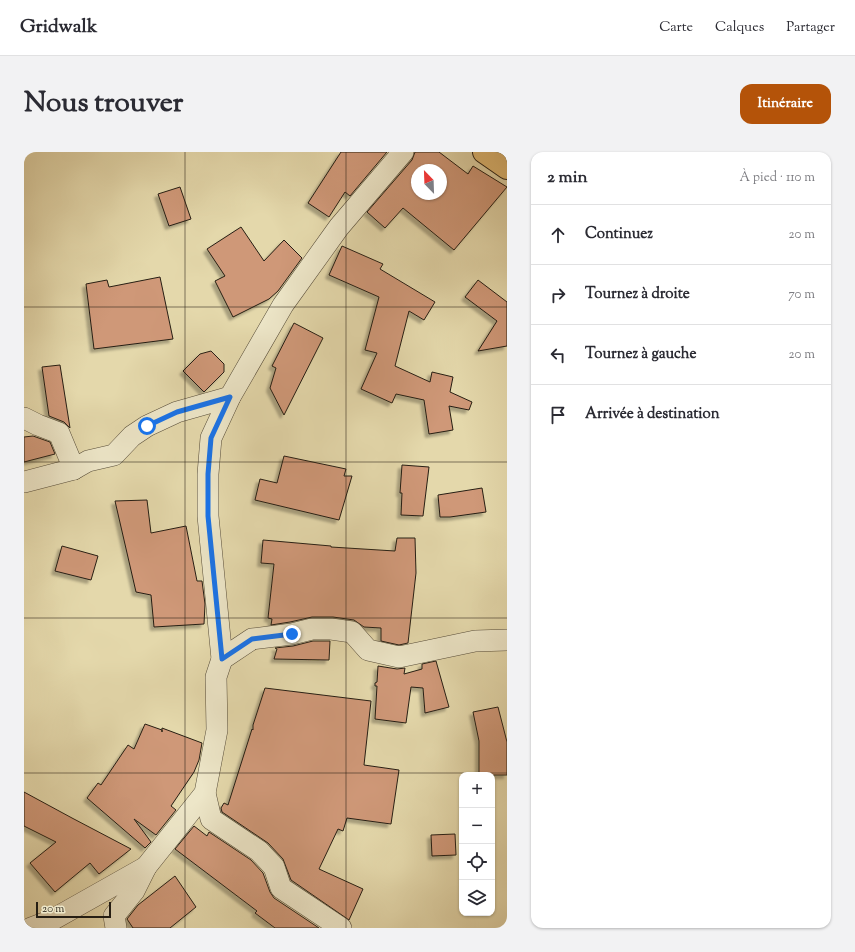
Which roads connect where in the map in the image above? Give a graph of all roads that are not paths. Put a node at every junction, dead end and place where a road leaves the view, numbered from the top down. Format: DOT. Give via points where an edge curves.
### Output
graph roads {
  1 [pos="403,152"];
  2 [pos="484,152"];
  3 [pos="507,168"];
  4 [pos="230,397"];
  5 [pos="24,418"];
  6 [pos="74,469"];
  7 [pos="24,482"];
  8 [pos="507,640"];
  9 [pos="222,659"];
  10 [pos="205,793"];
  11 [pos="146,867"];
  12 [pos="31,928"];
  13 [pos="116,928"];
  14 [pos="341,928"];
  1 -- 4 [label="street" via="339,227 283,305"];
  2 -- 3 [label="highway"];
  4 -- 6 [label="street" via="177,412 132,436 114,456 88,461"];
  4 -- 9 [label="street" via="211,438 208,474 208,516"];
  5 -- 6 [label="street" via="59,433"];
  6 -- 7 [label="street"];
  8 -- 9 [label="street" via="475,641 399,657 368,650 352,632 312,629 252,639"];
  9 -- 10 [label="street" via="216,677 217,730"];
  10 -- 11 [label="street"];
  10 -- 14 [label="street" via="211,819 260,851 274,867 281,888"];
  11 -- 12 [label="street" via="52,920"];
  11 -- 13 [label="street" via="134,891 114,916"];
}
